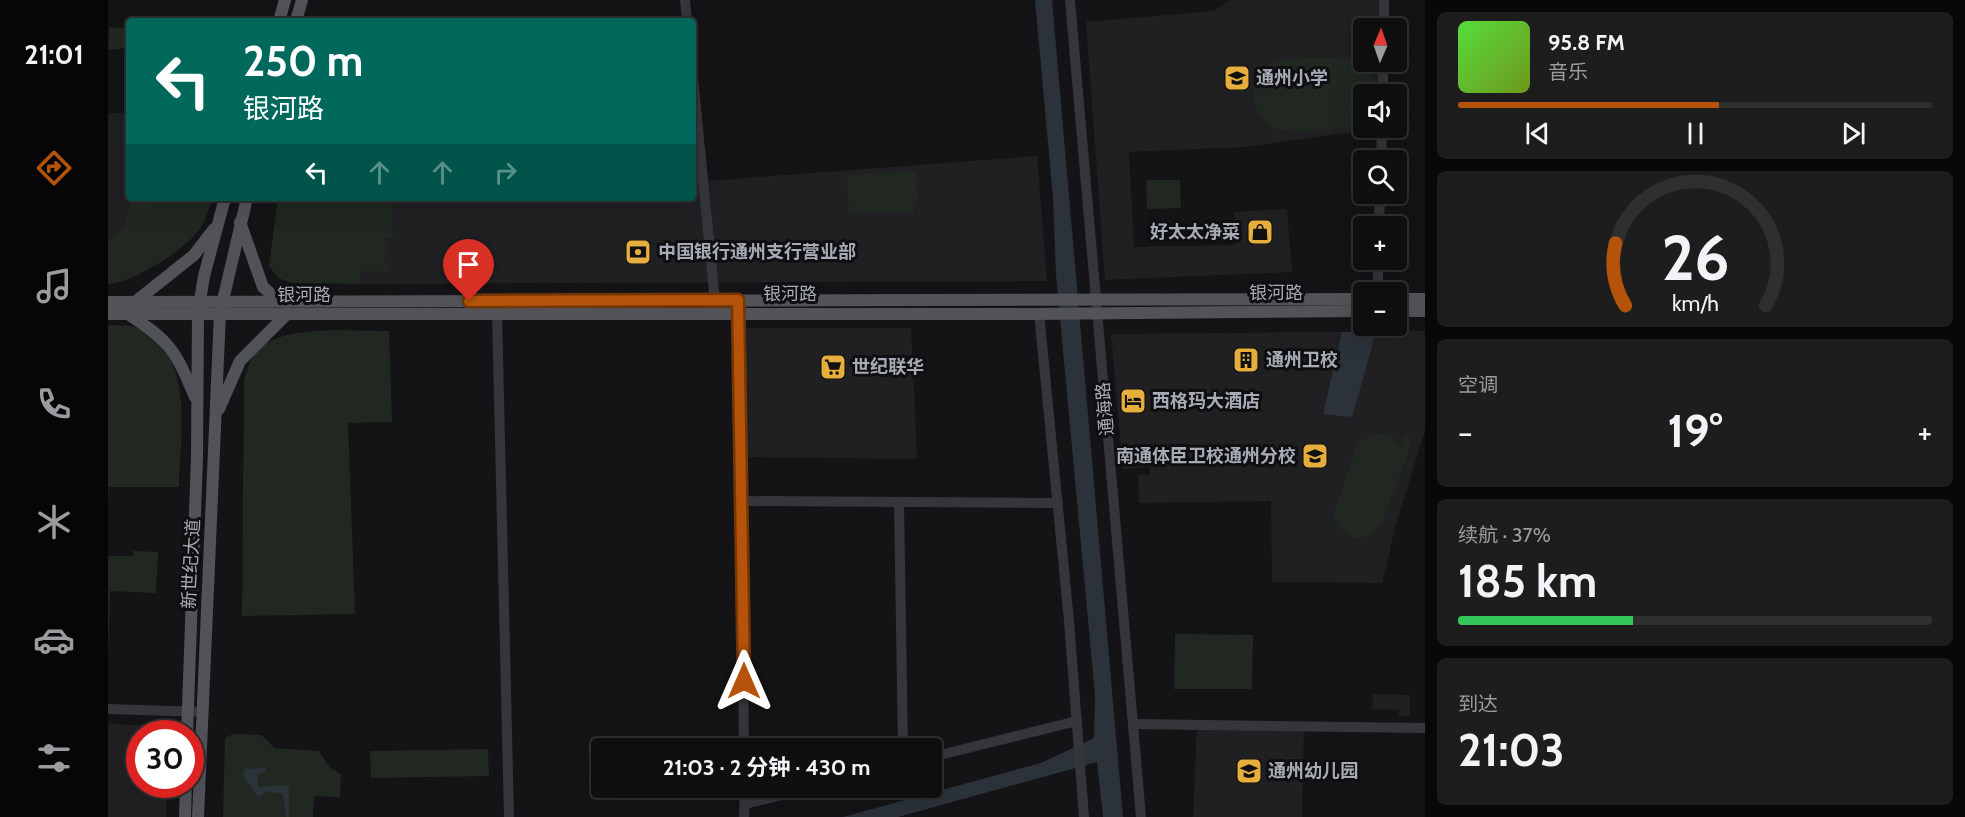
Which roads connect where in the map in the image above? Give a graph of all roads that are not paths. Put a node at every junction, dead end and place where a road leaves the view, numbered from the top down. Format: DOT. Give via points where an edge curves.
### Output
graph roads {
  1 [pos="285,0"];
  2 [pos="302,0"];
  3 [pos="685,0"];
  4 [pos="1070,0"];
  5 [pos="1384,0"];
  6 [pos="280,18"];
  7 [pos="297,18"];
  8 [pos="687,18"];
  9 [pos="1384,18"];
  10 [pos="696,108"];
  11 [pos="224,201"];
  12 [pos="246,201"];
  13 [pos="240,222"];
  14 [pos="216,226"];
  15 [pos="1353,299"];
  16 [pos="1407,299"];
  17 [pos="1425,299"];
  18 [pos="279,301"];
  19 [pos="108,302"];
  20 [pos="135,302"];
  21 [pos="716,306"];
  22 [pos="738,306"];
  23 [pos="200,307"];
  24 [pos="221,307"];
  25 [pos="1096,307"];
  26 [pos="1353,311"];
  27 [pos="1407,311"];
  28 [pos="1425,311"];
  29 [pos="288,313"];
  30 [pos="108,314"];
  31 [pos="128,314"];
  32 [pos="497,314"];
  33 [pos="1036,314"];
  34 [pos="198,404"];
  35 [pos="216,415"];
  36 [pos="743,501"];
  37 [pos="899,503"];
  38 [pos="1058,503"];
  39 [pos="108,709"];
  40 [pos="188,712"];
  41 [pos="202,712"];
  42 [pos="188,720"];
  43 [pos="1077,721"];
  44 [pos="1133,724"];
  45 [pos="1425,728"];
  46 [pos="744,738"];
  47 [pos="903,738"];
  48 [pos="942,755"];
  49 [pos="186,798"];
  50 [pos="745,798"];
  51 [pos="769,798"];
  52 [pos="745,804"];
  53 [pos="185,817"];
  54 [pos="198,817"];
  55 [pos="509,817"];
  56 [pos="744,817"];
  57 [pos="1084,817"];
  58 [pos="1141,817"];
  1 -- 6 [label="main road"];
  2 -- 7 [label="main road"];
  3 -- 8 [label="street"];
  4 -- 25 [label="street, 通海路"];
  5 -- 9 [label="street"];
  10 -- 21 [label="street"];
  11 -- 14 [label="main road, 新世纪大道"];
  12 -- 13 [label="main road, 新世纪大道"];
  13 -- 18 [label="main road" via="263,287"];
  13 -- 24 [label="main road, 新世纪大道"];
  14 -- 20 [label="main road" via="194,255"];
  14 -- 23 [label="main road, 新世纪大道"];
  15 -- 25 [label="main road, 银河路"];
  16 -- 17 [label="main road"];
  18 -- 21 [label="main road, 银河路"];
  18 -- 24 [label="main road, 银河路"];
  19 -- 20 [label="main road, 银河路"];
  20 -- 23 [label="main road, 银河路"];
  21 -- 22 [label="main road, 银河路"];
  21 -- 32 [label="main road, 银河路"];
  22 -- 25 [label="main road, 银河路" via="1031,301"];
  22 -- 33 [label="main road, 银河路"];
  22 -- 36 [label="street"];
  23 -- 24 [label="main road, 银河路"];
  23 -- 31 [label="main road, 银河路"];
  23 -- 34 [label="main road, 新世纪大道"];
  24 -- 29 [label="main road, 银河路"];
  24 -- 35 [label="main road, 新世纪大道"];
  25 -- 26 [label="main road, 银河路"];
  25 -- 33 [label="main road, 银河路"];
  25 -- 44 [label="street, 通海路"];
  27 -- 28 [label="main road"];
  29 -- 32 [label="main road, 银河路"];
  29 -- 35 [label="main road" via="240,361"];
  30 -- 31 [label="main road, 银河路"];
  31 -- 34 [label="main road" via="161,336 179,358"];
  32 -- 55 [label="street"];
  33 -- 38 [label="street"];
  34 -- 40 [label="main road, 新世纪大道"];
  35 -- 41 [label="main road, 新世纪大道"];
  36 -- 37 [label="street"];
  36 -- 46 [label="street"];
  37 -- 38 [label="street"];
  37 -- 47 [label="street"];
  38 -- 43 [label="street"];
  39 -- 40 [label="street"];
  40 -- 41 [label="street"];
  40 -- 42 [label="main road, 新世纪大道"];
  41 -- 54 [label="main road, 新世纪大道"];
  43 -- 48 [label="street"];
  43 -- 57 [label="street"];
  44 -- 45 [label="street"];
  44 -- 58 [label="street, 通海路"];
  49 -- 53 [label="main road"];
  50 -- 52 [label="street"];
  51 -- 52 [label="street"];
  52 -- 56 [label="street"];
}
